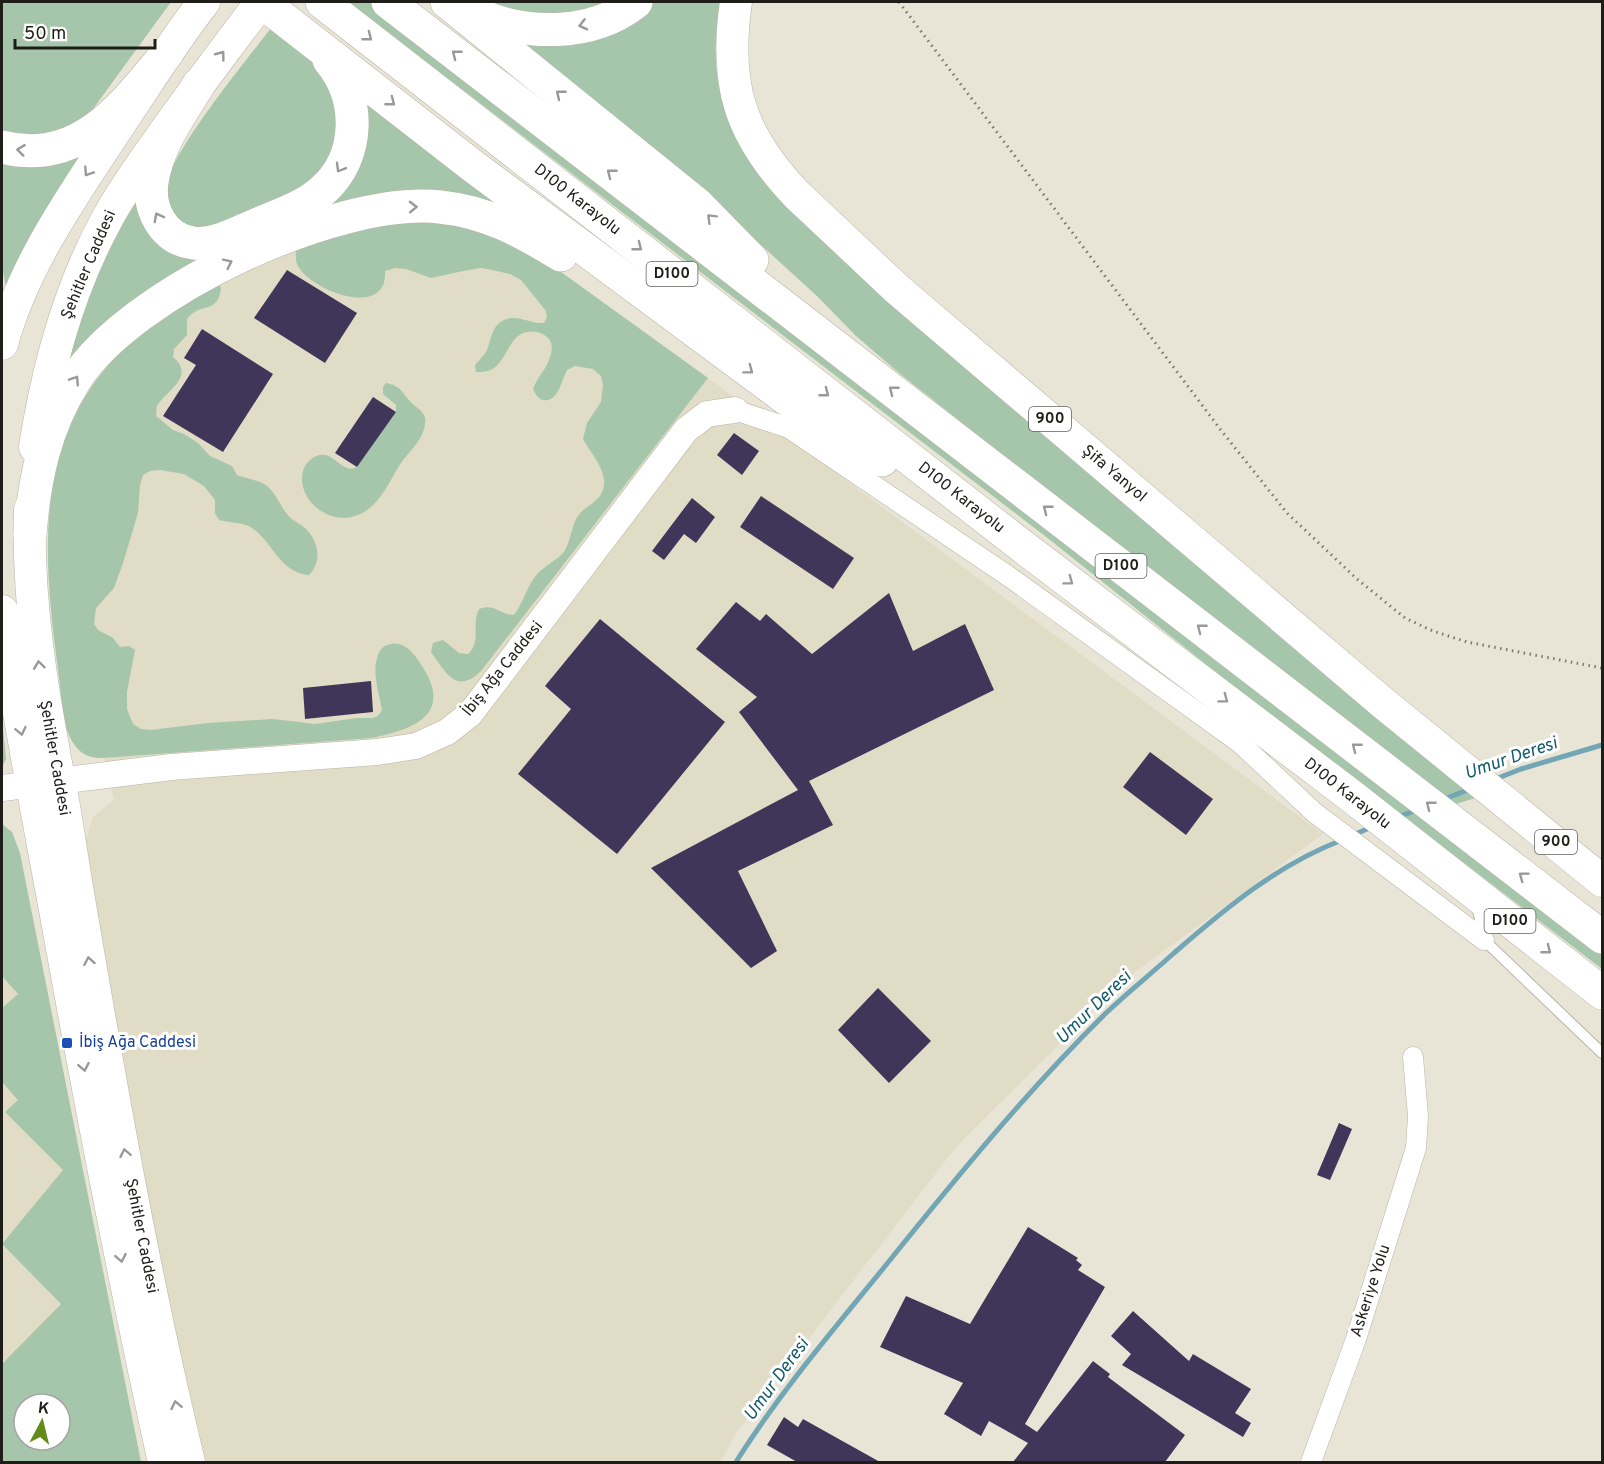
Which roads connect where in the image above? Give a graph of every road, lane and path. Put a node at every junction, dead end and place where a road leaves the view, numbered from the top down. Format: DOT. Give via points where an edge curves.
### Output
graph roads {
  1 [pos="322,2"];
  2 [pos="388,2"];
  3 [pos="447,2"];
  4 [pos="453,2"];
  5 [pos="636,2"];
  6 [pos="736,2"];
  7 [pos="899,2"];
  8 [pos="202,4"];
  9 [pos="256,10"];
  10 [pos="295,28"];
  11 [pos="167,53"];
  12 [pos="199,84"];
  13 [pos="2,147"];
  14 [pos="708,339"];
  15 [pos="2,344"];
  16 [pos="840,349"];
  17 [pos="735,410"];
  18 [pos="30,535"];
  19 [pos="1022,546"];
  20 [pos="2,611"];
  21 [pos="1602,668"];
  22 [pos="31,784"];
  23 [pos="1602,881"];
  24 [pos="1475,894"];
  25 [pos="1602,937"];
  26 [pos="1484,940"];
  27 [pos="1602,993"];
  28 [pos="1602,1053"];
  29 [pos="1413,1057"];
  30 [pos="164,1462"];
  31 [pos="189,1462"];
  32 [pos="1311,1462"];
  1 -- 19 [label="highway, D100 Karayolu / D100, one-way"];
  16 -- 2 [label="highway, D100, one-way"];
  16 -- 3 [label="highway, one-way" via="697,204"];
  5 -- 4 [label="highway, one-way" via="595,22 550,30 490,21"];
  6 -- 23 [label="main road, Şifa Yanyol / 900" via="731,39 736,96 749,130 783,180 897,289 1383,703"];
  7 -- 21 [label="path" via="1220,429 1295,520 1357,579 1405,618 1433,631 1467,642"];
  8 -- 11 [label="main road"];
  9 -- 10 [label="highway"];
  12 -- 9 [label="main road, one-way"];
  10 -- 12 [label="highway, one-way" via="325,55 350,97 351,141 340,170 309,201 206,243 192,243 169,232 159,222 152,183 165,144"];
  10 -- 14 [label="highway, one-way" via="474,167"];
  11 -- 13 [label="highway, one-way" via="114,112 84,136 48,150 29,152"];
  11 -- 15 [label="main road, one-way" via="55,226 24,285"];
  12 -- 18 [label="main road, Şehitler Caddesi" via="114,207 73,297 54,355 38,429"];
  18 -- 14 [label="highway, one-way" via="40,463 54,421 75,379 111,337 195,279 284,238 334,221 407,206 450,208 498,220"];
  14 -- 19 [label="highway, one-way" via="791,402"];
  25 -- 16 [label="highway, D100, one-way"];
  17 -- 22 [label="street, İbiş Ağa Caddesi" via="707,414 686,430 470,714 447,732 416,746 377,752 171,767"];
  17 -- 26 [label="street" via="789,428 1011,578 1240,742 1315,813"];
  22 -- 18 [label="main road, Şehitler Caddesi, one-way" via="50,739 31,595"];
  19 -- 24 [label="highway, D100 Karayolu / D100, one-way"];
  20 -- 22 [label="main road, Şehitler Caddesi, one-way"];
  22 -- 30 [label="main road, Şehitler Caddesi, one-way"];
  31 -- 22 [label="main road, Şehitler Caddesi, one-way" via="104,1048"];
  24 -- 26 [label="lane"];
  24 -- 27 [label="highway, D100 Karayolu / D100, one-way"];
  26 -- 28 [label="lane"];
  29 -- 32 [label="street, Askeriye Yolu" via="1419,1116 1416,1148 1356,1339"];
}
